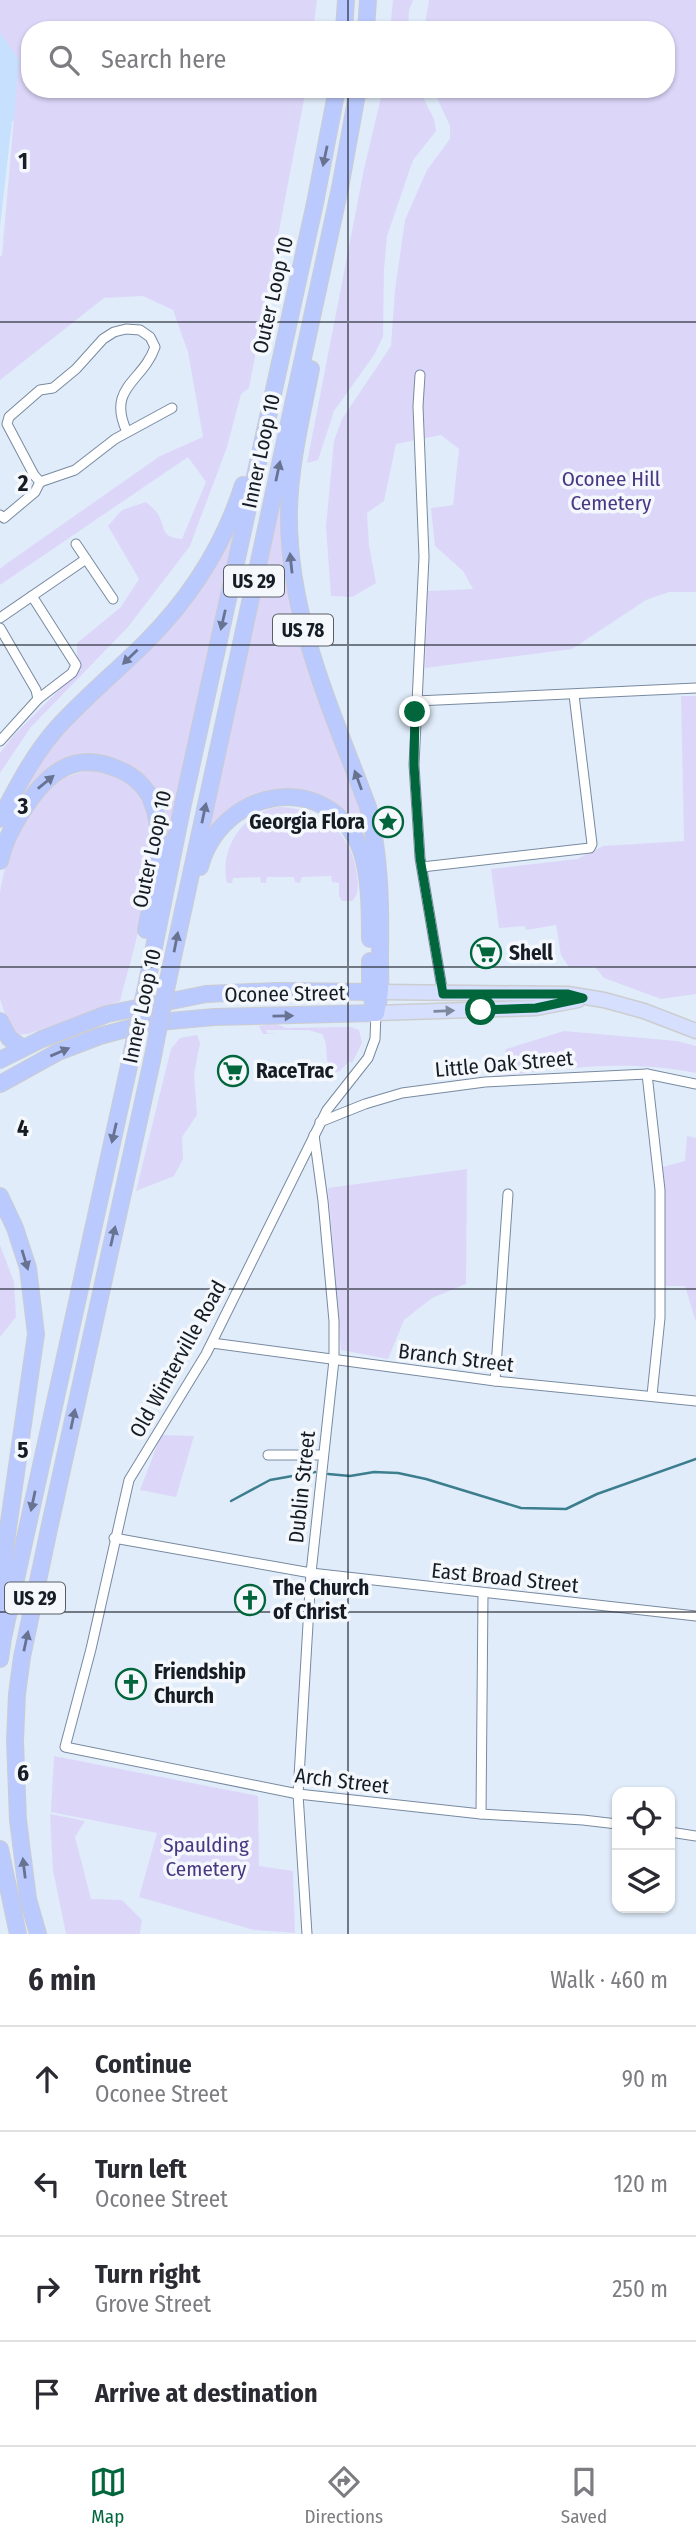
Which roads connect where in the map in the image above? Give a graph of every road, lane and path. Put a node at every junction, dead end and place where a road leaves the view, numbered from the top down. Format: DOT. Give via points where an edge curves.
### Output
graph roads {
  1 [pos="346,0"];
  2 [pos="368,0"];
  3 [pos="345,21"];
  4 [pos="367,21"];
  5 [pos="335,98"];
  6 [pos="356,98"];
  7 [pos="325,259"];
  8 [pos="420,375"];
  9 [pos="172,408"];
  10 [pos="127,432"];
  11 [pos="263,434"];
  12 [pos="40,482"];
  13 [pos="0,515"];
  14 [pos="76,544"];
  15 [pos="86,559"];
  16 [pos="32,596"];
  17 [pos="113,599"];
  18 [pos="0,618"];
  19 [pos="0,628"];
  20 [pos="696,688"];
  21 [pos="574,695"];
  22 [pos="38,699"];
  23 [pos="416,701"];
  24 [pos="1,738"];
  25 [pos="0,818"];
  26 [pos="0,861"];
  27 [pos="422,867"];
  28 [pos="184,904"];
  29 [pos="370,949"];
  30 [pos="147,982"];
  31 [pos="352,992"];
  32 [pos="376,993"];
  33 [pos="443,994"];
  34 [pos="583,998"];
  35 [pos="376,1013"];
  36 [pos="0,1021"];
  37 [pos="695,1029"];
  38 [pos="23,1048"];
  39 [pos="1,1058"];
  40 [pos="17,1073"];
  41 [pos="647,1074"];
  42 [pos="0,1084"];
  43 [pos="696,1084"];
  44 [pos="320,1122"];
  45 [pos="314,1134"];
  46 [pos="508,1194"];
  47 [pos="0,1196"];
  48 [pos="212,1343"];
  49 [pos="334,1360"];
  50 [pos="495,1381"];
  51 [pos="652,1395"];
  52 [pos="696,1401"];
  53 [pos="268,1455"];
  54 [pos="323,1455"];
  55 [pos="114,1538"];
  56 [pos="311,1573"];
  57 [pos="483,1594"];
  58 [pos="696,1616"];
  59 [pos="3,1638"];
  60 [pos="0,1659"];
  61 [pos="65,1747"];
  62 [pos="298,1794"];
  63 [pos="481,1814"];
  64 [pos="612,1823"];
  65 [pos="675,1833"];
  66 [pos="696,1836"];
  67 [pos="0,1849"];
  68 [pos="307,1931"];
  69 [pos="18,1934"];
  70 [pos="38,1934"];
  1 -- 3 [label="highway"];
  2 -- 4 [label="highway"];
  5 -- 11 [label="highway, Outer Loop 10 / US 29, one-way"];
  6 -- 7 [label="highway, Inner Loop 10 / US 29"];
  28 -- 7 [label="highway, Inner Loop 10 / US 29, one-way"];
  32 -- 7 [label="highway, US 78, one-way" via="381,905 374,834 304,632 290,555 291,478 326,297"];
  8 -- 23 [label="street" via="424,557"];
  9 -- 10 [label="street"];
  10 -- 12 [label="street" via="75,470"];
  10 -- 12 [label="street" via="121,410 123,391 151,359 155,347 141,330 126,329 103,339 53,388 40,390 9,416 7,424"];
  11 -- 25 [label="highway, one-way" via="225,534 194,586 147,641 57,728 26,769"];
  11 -- 30 [label="highway, Outer Loop 10 / US 29, one-way"];
  12 -- 13 [label="street" via="35,492 4,518"];
  14 -- 15 [label="street"];
  15 -- 16 [label="street"];
  15 -- 17 [label="street"];
  16 -- 18 [label="street"];
  16 -- 22 [label="street" via="76,664 72,673"];
  19 -- 22 [label="street"];
  20 -- 21 [label="street"];
  21 -- 23 [label="street"];
  21 -- 27 [label="street" via="590,848"];
  22 -- 24 [label="street"];
  23 -- 27 [label="street" via="414,765"];
  26 -- 30 [label="highway, one-way" via="13,826 38,786 72,764 106,764 143,786 152,802 159,851 142,959"];
  27 -- 33 [label="street"];
  28 -- 29 [label="highway" via="195,885 202,856 232,816 265,799 299,798 328,810 358,842 365,867"];
  70 -- 28 [label="highway, Inner Loop 10 / US 29, one-way, bridge" via="28,1899 18,1820 15,1741 22,1657"];
  29 -- 31 [label="highway"];
  29 -- 32 [label="highway"];
  30 -- 59 [label="highway, Outer Loop 10 / US 29, one-way, bridge"];
  31 -- 32 [label="highway, Oconee Street"];
  31 -- 38 [label="highway, Oconee Street" via="206,993 107,1014"];
  32 -- 33 [label="main road, Oconee Street"];
  32 -- 35 [label="highway, US 78"];
  33 -- 34 [label="main road, Oconee Street" via="568,994"];
  35 -- 34 [label="main road, Oconee Street, one-way" via="536,1008"];
  34 -- 37 [label="main road, Oconee Street" via="604,1000"];
  40 -- 35 [label="highway, Oconee Street, one-way" via="58,1052 148,1023"];
  35 -- 44 [label="street, Old Winterville Road" via="368,1058"];
  36 -- 38 [label="highway" via="9,1038"];
  38 -- 39 [label="highway, Oconee Street"];
  39 -- 40 [label="highway"];
  40 -- 42 [label="highway, Oconee Street"];
  41 -- 43 [label="street, Little Oak Street"];
  41 -- 44 [label="street, Little Oak Street" via="417,1089"];
  41 -- 51 [label="street" via="660,1190 660,1318"];
  44 -- 45 [label="street, Old Winterville Road"];
  45 -- 48 [label="street, Old Winterville Road"];
  45 -- 49 [label="street, Dublin Street" via="332,1292"];
  46 -- 50 [label="street"];
  47 -- 59 [label="highway, one-way" via="28,1268 36,1334 1,1584"];
  48 -- 49 [label="street, Branch Street"];
  48 -- 55 [label="street, Old Winterville Road" via="129,1480"];
  49 -- 50 [label="street, Branch Street"];
  49 -- 54 [label="street, Dublin Street"];
  50 -- 51 [label="street, Branch Street"];
  51 -- 52 [label="street, Branch Street"];
  53 -- 54 [label="street"];
  54 -- 56 [label="street, Dublin Street"];
  55 -- 56 [label="street, East Broad Street"];
  55 -- 61 [label="street, Old Winterville Road"];
  56 -- 57 [label="street, East Broad Street"];
  56 -- 62 [label="street, Dublin Street"];
  57 -- 58 [label="street, East Broad Street"];
  57 -- 63 [label="street"];
  59 -- 60 [label="highway, Outer Loop 10 / US 29"];
  61 -- 62 [label="street, Arch Street"];
  62 -- 63 [label="street, Arch Street"];
  62 -- 68 [label="street, Dublin Street"];
  63 -- 64 [label="street, Arch Street"];
  65 -- 66 [label="street"];
  67 -- 69 [label="highway"];
}
